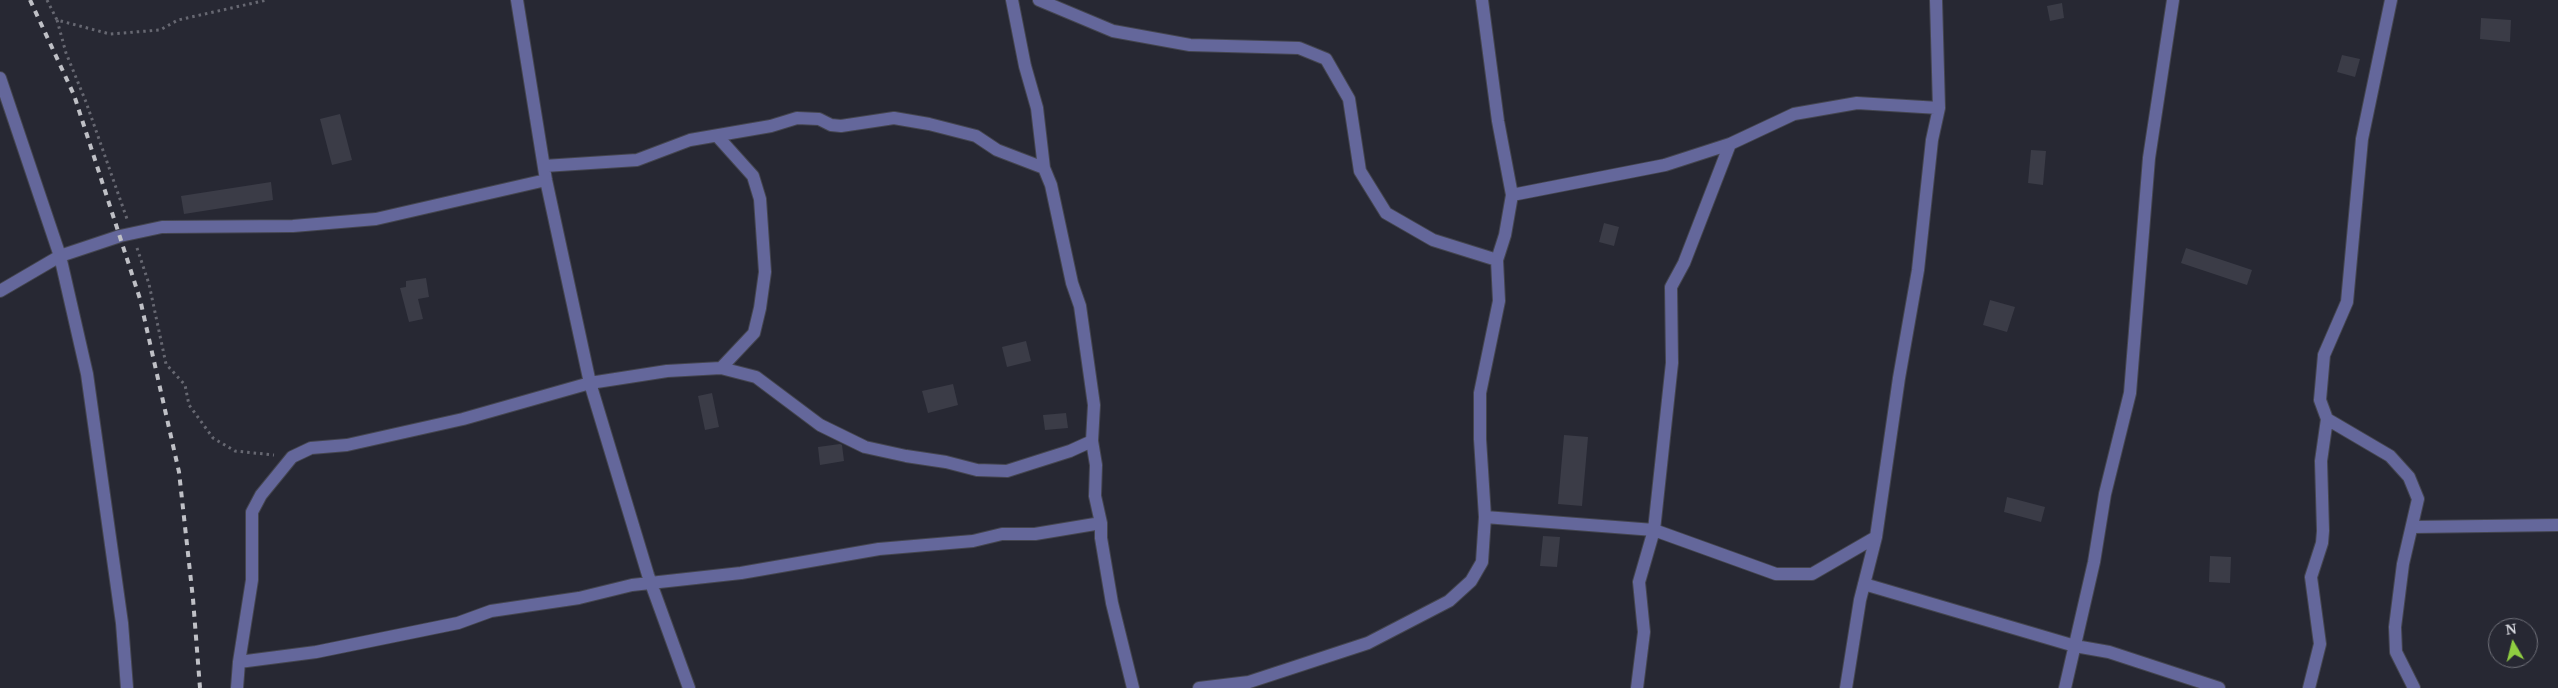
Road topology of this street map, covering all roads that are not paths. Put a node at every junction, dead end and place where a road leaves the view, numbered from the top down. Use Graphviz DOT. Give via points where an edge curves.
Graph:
graph roads {
  1 [pos="517,0"];
  2 [pos="1012,0"];
  3 [pos="1039,0"];
  4 [pos="1482,0"];
  5 [pos="1936,0"];
  6 [pos="2173,0"];
  7 [pos="2391,0"];
  8 [pos="0,78"];
  9 [pos="1939,108"];
  10 [pos="718,137"];
  11 [pos="1730,144"];
  12 [pos="544,166"];
  13 [pos="1044,168"];
  14 [pos="546,180"];
  15 [pos="1512,195"];
  16 [pos="60,256"];
  17 [pos="1497,260"];
  18 [pos="0,290"];
  19 [pos="721,368"];
  20 [pos="590,383"];
  21 [pos="2327,419"];
  22 [pos="1092,441"];
  23 [pos="1485,517"];
  24 [pos="1101,523"];
  25 [pos="2558,525"];
  26 [pos="2413,527"];
  27 [pos="1654,530"];
  28 [pos="1876,537"];
  29 [pos="651,583"];
  30 [pos="1864,584"];
  31 [pos="2075,646"];
  32 [pos="239,662"];
  33 [pos="127,688"];
  34 [pos="237,688"];
  35 [pos="689,688"];
  36 [pos="1133,688"];
  37 [pos="1199,688"];
  38 [pos="1638,688"];
  39 [pos="1846,688"];
  40 [pos="2065,688"];
  41 [pos="2219,688"];
  42 [pos="2309,688"];
  43 [pos="2414,688"];
  1 -- 12 [label="street"];
  2 -- 13 [label="street" via="1037,108"];
  3 -- 17 [label="street" via="1113,31 1190,45 1299,48 1326,59 1349,99 1360,171 1386,213 1433,240"];
  4 -- 15 [label="street" via="1498,121"];
  5 -- 9 [label="street"];
  6 -- 31 [label="street" via="2148,158 2130,394 2105,494"];
  7 -- 21 [label="street" via="2362,139 2347,302 2324,354 2320,400"];
  8 -- 16 [label="street"];
  9 -- 11 [label="street" via="1857,103 1794,114"];
  9 -- 28 [label="street" via="1932,140 1918,270"];
  10 -- 12 [label="street" via="690,140 637,160"];
  10 -- 13 [label="street" via="798,118 819,119 841,126 894,118 976,136 998,150"];
  10 -- 19 [label="street" via="753,176 760,199 765,272 754,333"];
  11 -- 15 [label="street" via="1665,165"];
  11 -- 27 [label="street" via="1684,263 1670,287 1672,363"];
  12 -- 14 [label="street"];
  13 -- 22 [label="street" via="1080,306 1094,405"];
  14 -- 16 [label="street" via="376,219 293,226 162,227"];
  14 -- 20 [label="street"];
  15 -- 17 [label="street"];
  16 -- 18 [label="street"];
  16 -- 33 [label="street" via="87,374 122,623"];
  17 -- 23 [label="street" via="1499,301 1480,393"];
  19 -- 20 [label="street" via="667,371"];
  19 -- 22 [label="street" via="756,377 820,426 865,447 976,470 1006,472"];
  20 -- 29 [label="street"];
  20 -- 32 [label="street" via="463,419 347,445 311,448 292,457 261,495 252,512 252,580"];
  21 -- 26 [label="street" via="2390,456 2410,477 2418,499"];
  21 -- 42 [label="street" via="2321,462 2322,537 2311,577 2320,644"];
  22 -- 24 [label="street" via="1096,465 1095,496"];
  23 -- 27 [label="street"];
  23 -- 37 [label="street" via="1482,562 1471,581 1449,601 1368,644 1249,682"];
  24 -- 29 [label="street" via="1035,534 1002,534 879,549"];
  24 -- 36 [label="street" via="1100,538 1112,603"];
  25 -- 26 [label="street"];
  26 -- 43 [label="street" via="2403,564 2395,627 2396,652"];
  27 -- 28 [label="street" via="1776,574 1812,574"];
  27 -- 38 [label="street" via="1639,582 1644,632"];
  28 -- 30 [label="street"];
  29 -- 32 [label="street" via="491,611 458,623 316,652"];
  29 -- 35 [label="street"];
  30 -- 31 [label="street"];
  30 -- 39 [label="street"];
  31 -- 40 [label="street"];
  31 -- 41 [label="street" via="2109,652"];
  32 -- 34 [label="street"];
}
